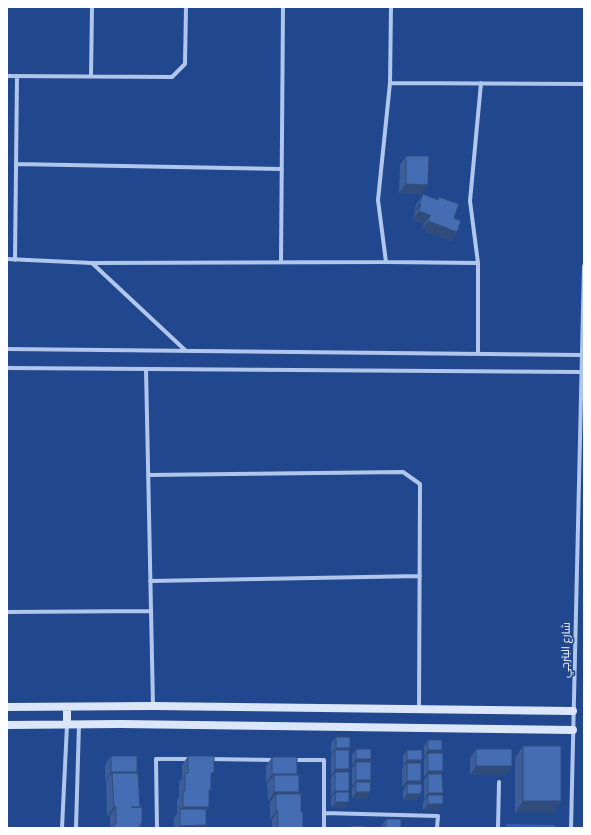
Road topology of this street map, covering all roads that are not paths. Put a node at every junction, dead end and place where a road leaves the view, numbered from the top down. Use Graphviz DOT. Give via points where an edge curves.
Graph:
graph roads {
  1 [pos="92,7"];
  2 [pos="186,7"];
  3 [pos="283,7"];
  4 [pos="391,7"];
  5 [pos="7,76"];
  6 [pos="16,76"];
  7 [pos="90,76"];
  8 [pos="390,83"];
  9 [pos="481,84"];
  10 [pos="584,84"];
  11 [pos="16,164"];
  12 [pos="282,169"];
  13 [pos="7,260"];
  14 [pos="15,260"];
  15 [pos="281,262"];
  16 [pos="386,262"];
  17 [pos="92,263"];
  18 [pos="478,263"];
  19 [pos="584,266"];
  20 [pos="7,349"];
  21 [pos="185,350"];
  22 [pos="478,354"];
  23 [pos="582,355"];
  24 [pos="7,368"];
  25 [pos="146,369"];
  26 [pos="581,372"];
  27 [pos="579,472"];
  28 [pos="148,475"];
  29 [pos="584,475"];
  30 [pos="420,576"];
  31 [pos="150,581"];
  32 [pos="151,611"];
  33 [pos="7,612"];
  34 [pos="153,706"];
  35 [pos="67,707"];
  36 [pos="7,708"];
  37 [pos="419,710"];
  38 [pos="573,711"];
  39 [pos="67,724"];
  40 [pos="79,724"];
  41 [pos="7,725"];
  42 [pos="573,730"];
  43 [pos="194,759"];
  44 [pos="202,759"];
  45 [pos="278,760"];
  46 [pos="286,760"];
  47 [pos="499,782"];
  48 [pos="324,813"];
  49 [pos="62,828"];
  50 [pos="76,828"];
  51 [pos="157,828"];
  52 [pos="324,828"];
  53 [pos="437,828"];
  54 [pos="498,828"];
  55 [pos="571,828"];
  1 -- 7 [label="street"];
  2 -- 7 [label="street" via="185,64 172,77"];
  3 -- 12 [label="street"];
  4 -- 8 [label="street"];
  5 -- 6 [label="street"];
  6 -- 7 [label="street"];
  6 -- 11 [label="street"];
  8 -- 9 [label="street"];
  8 -- 16 [label="street" via="378,200"];
  9 -- 10 [label="street"];
  9 -- 18 [label="street" via="470,201"];
  11 -- 12 [label="street"];
  11 -- 14 [label="street"];
  12 -- 15 [label="street"];
  13 -- 14 [label="street"];
  14 -- 17 [label="street"];
  15 -- 16 [label="street"];
  15 -- 17 [label="street"];
  16 -- 18 [label="street"];
  17 -- 21 [label="street"];
  18 -- 22 [label="street"];
  19 -- 23 [label="street, شارع البترجي"];
  20 -- 21 [label="street"];
  21 -- 22 [label="street"];
  22 -- 23 [label="street"];
  23 -- 26 [label="street, شارع البترجي"];
  24 -- 25 [label="street"];
  25 -- 26 [label="street"];
  25 -- 28 [label="street"];
  26 -- 27 [label="street, شارع البترجي"];
  27 -- 29 [label="street"];
  27 -- 38 [label="street, شارع البترجي"];
  28 -- 30 [label="street" via="403,472 420,484"];
  28 -- 31 [label="street"];
  30 -- 31 [label="street"];
  30 -- 37 [label="street"];
  31 -- 32 [label="street"];
  32 -- 33 [label="street"];
  32 -- 34 [label="street"];
  34 -- 35 [label="street"];
  34 -- 37 [label="street"];
  35 -- 36 [label="street"];
  35 -- 39 [label="street"];
  37 -- 38 [label="street"];
  38 -- 42 [label="street, شارع البترجي"];
  39 -- 40 [label="street"];
  39 -- 41 [label="street"];
  39 -- 49 [label="street"];
  40 -- 42 [label="street"];
  40 -- 50 [label="street"];
  42 -- 55 [label="street, شارع البترجي"];
  43 -- 51 [label="street" via="156,759"];
  44 -- 45 [label="street"];
  46 -- 48 [label="street" via="324,760"];
  47 -- 54 [label="street"];
  48 -- 52 [label="street"];
  48 -- 53 [label="street" via="438,816"];
}
